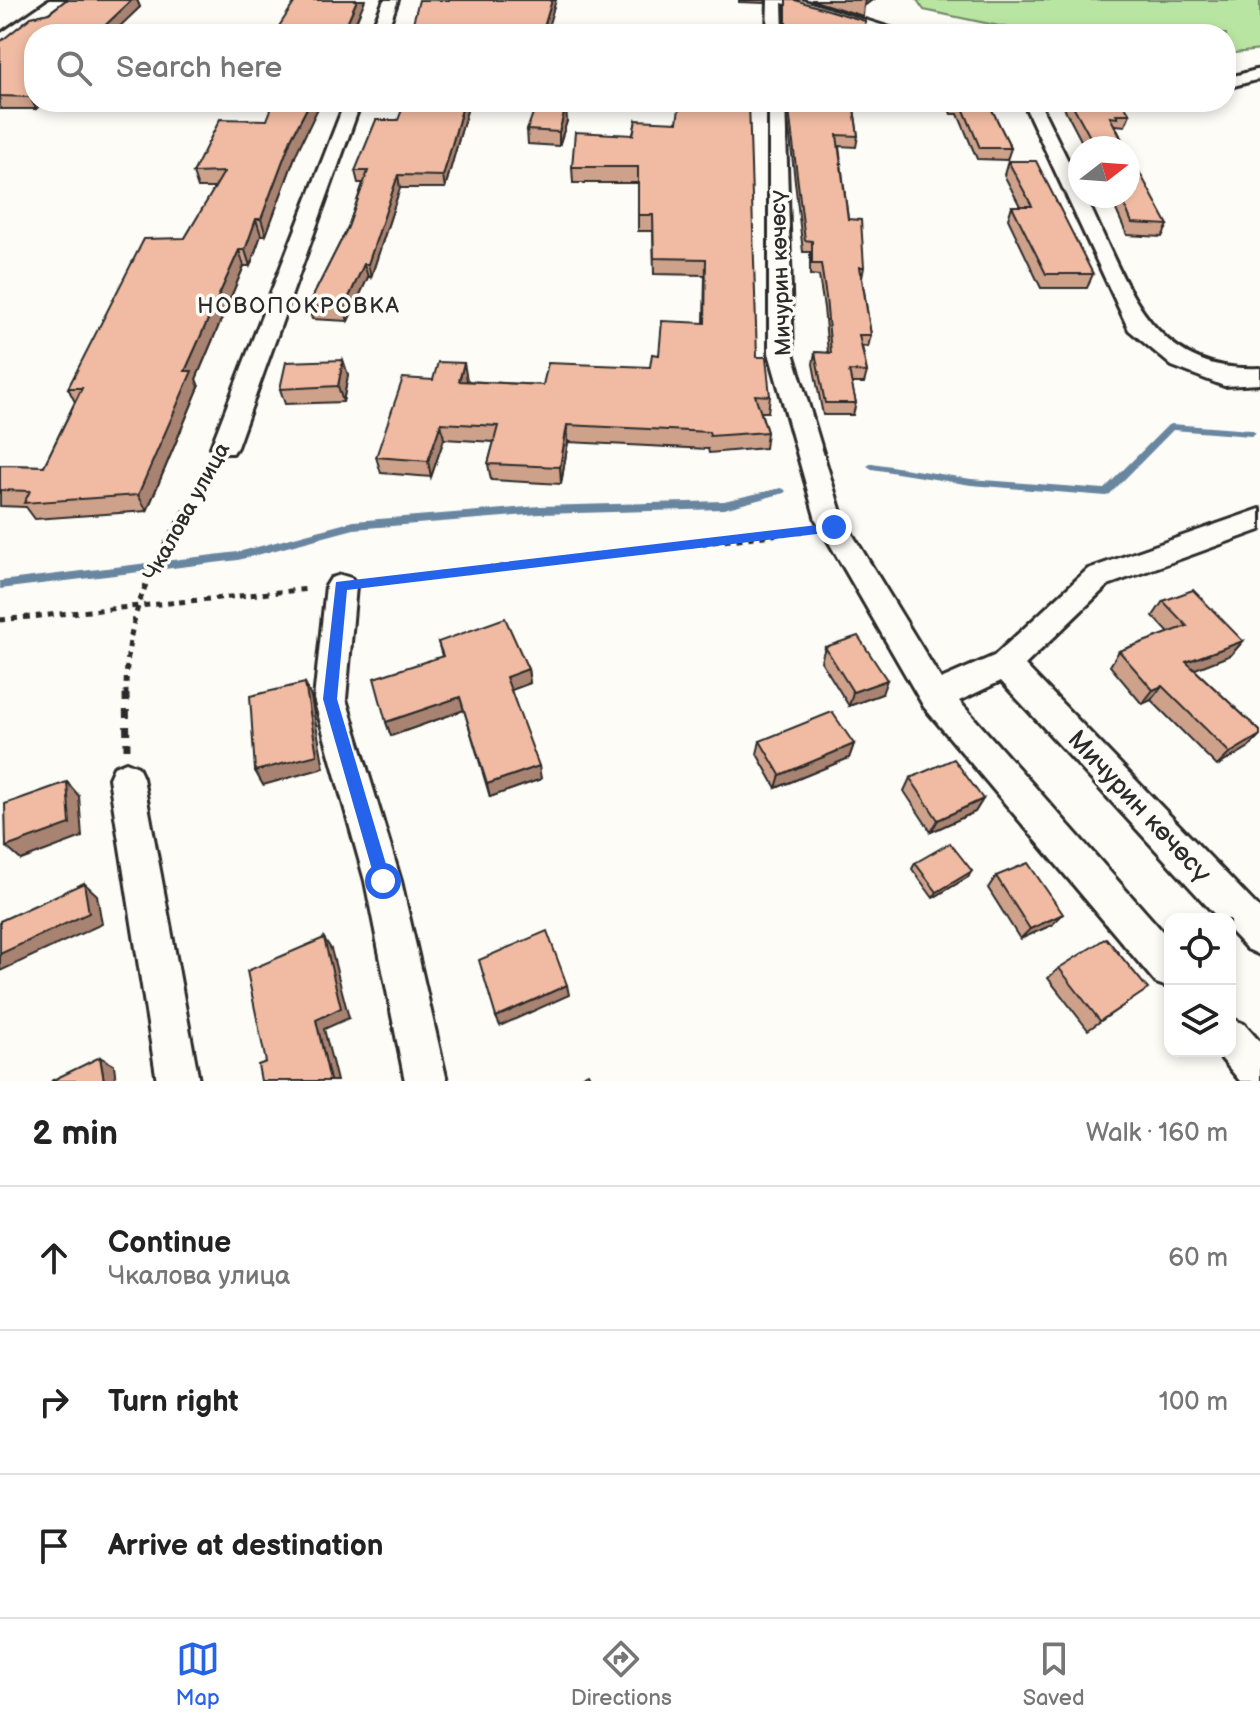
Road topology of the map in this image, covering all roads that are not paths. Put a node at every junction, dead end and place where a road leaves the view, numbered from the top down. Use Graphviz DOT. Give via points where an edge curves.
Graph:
graph roads {
  1 [pos="58,0"];
  2 [pos="391,0"];
  3 [pos="775,0"];
  4 [pos="786,0"];
  5 [pos="24,24"];
  6 [pos="24,24"];
  7 [pos="382,24"];
  8 [pos="775,24"];
  9 [pos="868,24"];
  10 [pos="0,41"];
  11 [pos="1260,74"];
  12 [pos="1236,80"];
  13 [pos="349,112"];
  14 [pos="777,112"];
  15 [pos="1036,112"];
  16 [pos="1260,376"];
  17 [pos="224,447"];
  18 [pos="1260,519"];
  19 [pos="341,586"];
  20 [pos="1005,665"];
  21 [pos="935,697"];
  22 [pos="126,778"];
  23 [pos="1260,936"];
  24 [pos="1164,962"];
  25 [pos="1236,1045"];
  26 [pos="1260,1073"];
  27 [pos="178,1081"];
  28 [pos="426,1081"];
  1 -- 5 [label="street"];
  2 -- 7 [label="street"];
  3 -- 8 [label="street"];
  4 -- 9 [label="street"];
  6 -- 10 [label="street"];
  11 -- 12 [label="street"];
  13 -- 17 [label="street, Чкалова улица"];
  14 -- 21 [label="street, Мичурин көчөсү" via="781,353 834,527"];
  15 -- 16 [label="street" via="1137,325 1180,361 1224,378"];
  18 -- 20 [label="street" via="1098,577"];
  19 -- 28 [label="street" via="330,699 383,881"];
  20 -- 21 [label="street"];
  20 -- 23 [label="street, Мичурин көчөсү"];
  21 -- 24 [label="street, Мичурин көчөсү"];
  22 -- 27 [label="street"];
  25 -- 26 [label="street"];
}
